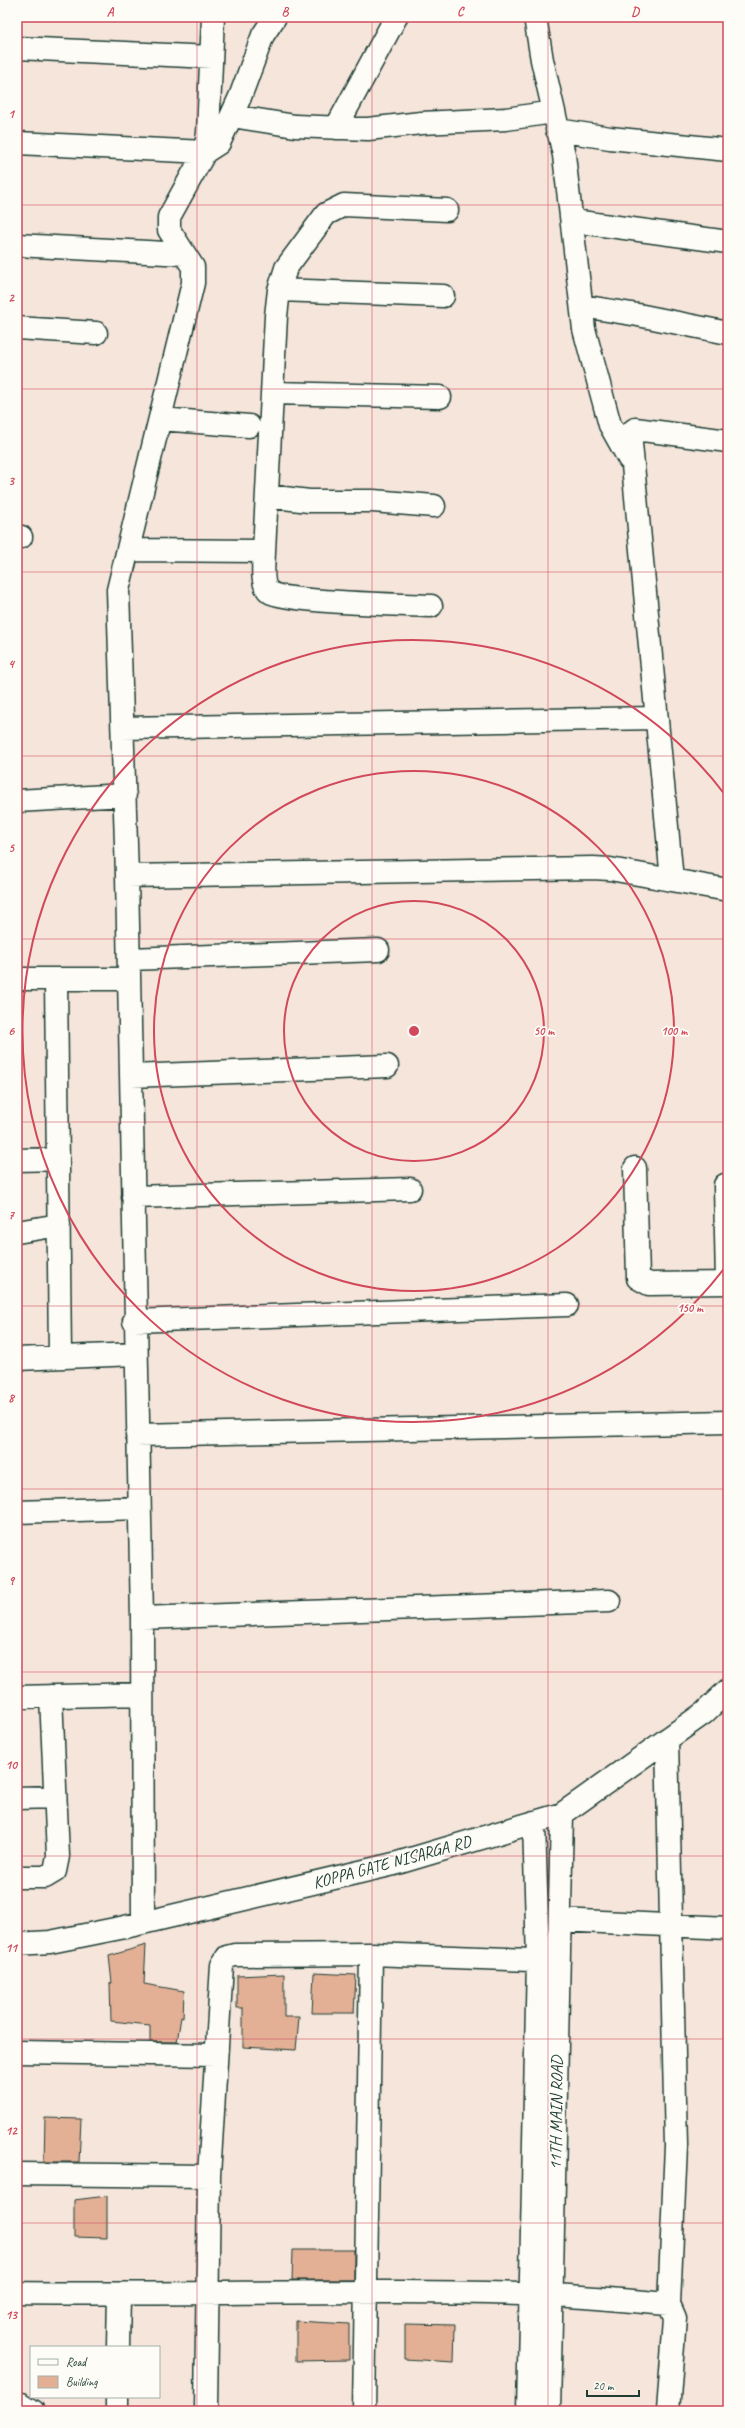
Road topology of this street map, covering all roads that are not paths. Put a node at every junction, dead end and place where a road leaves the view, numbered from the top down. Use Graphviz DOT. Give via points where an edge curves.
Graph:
graph roads {
  1 [pos="213,17"];
  2 [pos="275,17"];
  3 [pos="396,17"];
  4 [pos="535,17"];
  5 [pos="17,48"];
  6 [pos="211,57"];
  7 [pos="232,116"];
  8 [pos="555,121"];
  9 [pos="336,128"];
  10 [pos="17,143"];
  11 [pos="728,150"];
  12 [pos="205,152"];
  13 [pos="447,210"];
  14 [pos="573,221"];
  15 [pos="728,242"];
  16 [pos="17,245"];
  17 [pos="184,254"];
  18 [pos="279,290"];
  19 [pos="443,296"];
  20 [pos="582,306"];
  21 [pos="17,328"];
  22 [pos="96,333"];
  23 [pos="728,333"];
  24 [pos="273,393"];
  25 [pos="440,397"];
  26 [pos="160,419"];
  27 [pos="249,426"];
  28 [pos="728,441"];
  29 [pos="632,464"];
  30 [pos="267,496"];
  31 [pos="434,506"];
  32 [pos="128,550"];
  33 [pos="264,551"];
  34 [pos="431,606"];
  35 [pos="656,718"];
  36 [pos="123,728"];
  37 [pos="125,795"];
  38 [pos="17,801"];
  39 [pos="127,876"];
  40 [pos="672,880"];
  41 [pos="728,890"];
  42 [pos="378,950"];
  43 [pos="129,969"];
  44 [pos="56,979"];
  45 [pos="17,980"];
  46 [pos="388,1066"];
  47 [pos="131,1076"];
  48 [pos="58,1159"];
  49 [pos="17,1160"];
  50 [pos="635,1168"];
  51 [pos="725,1185"];
  52 [pos="410,1189"];
  53 [pos="133,1196"];
  54 [pos="59,1225"];
  55 [pos="17,1232"];
  56 [pos="727,1283"];
  57 [pos="567,1305"];
  58 [pos="134,1321"];
  59 [pos="135,1354"];
  60 [pos="60,1357"];
  61 [pos="17,1359"];
  62 [pos="728,1422"];
  63 [pos="137,1435"];
  64 [pos="139,1508"];
  65 [pos="17,1512"];
  66 [pos="609,1601"];
  67 [pos="142,1618"];
  68 [pos="728,1690"];
  69 [pos="142,1694"];
  70 [pos="51,1696"];
  71 [pos="17,1697"];
  72 [pos="667,1739"];
  73 [pos="55,1797"];
  74 [pos="17,1798"];
  75 [pos="562,1814"];
  76 [pos="534,1822"];
  77 [pos="17,1877"];
  78 [pos="560,1920"];
  79 [pos="142,1923"];
  80 [pos="672,1925"];
  81 [pos="728,1928"];
  82 [pos="17,1944"];
  83 [pos="371,1954"];
  84 [pos="549,1961"];
  85 [pos="17,2052"];
  86 [pos="216,2055"];
  87 [pos="17,2174"];
  88 [pos="210,2176"];
  89 [pos="367,2292"];
  90 [pos="17,2293"];
  91 [pos="119,2295"];
  92 [pos="207,2295"];
  93 [pos="529,2295"];
  94 [pos="552,2295"];
  95 [pos="669,2304"];
  96 [pos="118,2346"];
  97 [pos="117,2398"];
  98 [pos="17,2404"];
  99 [pos="33,2411"];
  100 [pos="117,2411"];
  101 [pos="206,2411"];
  102 [pos="364,2411"];
  103 [pos="528,2411"];
  104 [pos="549,2411"];
  105 [pos="668,2411"];
  1 -- 6 [label="street"];
  2 -- 7 [label="street" via="263,35"];
  3 -- 9 [label="street"];
  4 -- 8 [label="street"];
  5 -- 6 [label="street"];
  6 -- 12 [label="street"];
  7 -- 9 [label="street" via="296,126"];
  7 -- 12 [label="street" via="219,143"];
  8 -- 9 [label="street" via="506,119 421,123 368,129"];
  8 -- 11 [label="street" via="610,138"];
  8 -- 14 [label="street" via="564,155"];
  10 -- 12 [label="street"];
  12 -- 17 [label="street" via="169,216 169,230"];
  13 -- 18 [label="street" via="344,205 326,214 286,268"];
  14 -- 15 [label="street"];
  14 -- 20 [label="street"];
  16 -- 17 [label="street"];
  17 -- 26 [label="street" via="193,267 193,283"];
  18 -- 19 [label="street"];
  18 -- 24 [label="street"];
  20 -- 23 [label="street"];
  20 -- 29 [label="street" via="584,329 610,424"];
  21 -- 22 [label="street"];
  24 -- 25 [label="street"];
  24 -- 30 [label="street"];
  26 -- 27 [label="street"];
  26 -- 32 [label="street"];
  28 -- 29 [label="street" via="635,429 630,433"];
  29 -- 35 [label="street"];
  30 -- 31 [label="street" via="309,501 373,501"];
  30 -- 33 [label="street"];
  32 -- 33 [label="street"];
  32 -- 36 [label="street" via="118,590"];
  33 -- 34 [label="street" via="265,585 270,592 282,596"];
  35 -- 36 [label="street"];
  35 -- 40 [label="street"];
  36 -- 37 [label="street"];
  37 -- 38 [label="street"];
  37 -- 39 [label="street"];
  39 -- 40 [label="street" via="593,868"];
  39 -- 43 [label="street"];
  40 -- 41 [label="street"];
  42 -- 43 [label="street"];
  43 -- 44 [label="street"];
  43 -- 47 [label="street"];
  44 -- 45 [label="street"];
  44 -- 48 [label="street"];
  46 -- 47 [label="street"];
  47 -- 53 [label="street"];
  48 -- 49 [label="street"];
  48 -- 54 [label="street"];
  50 -- 56 [label="street" via="638,1278 649,1284"];
  51 -- 56 [label="street"];
  52 -- 53 [label="street"];
  53 -- 58 [label="street"];
  54 -- 55 [label="street"];
  54 -- 60 [label="street"];
  57 -- 58 [label="street"];
  58 -- 59 [label="street"];
  59 -- 60 [label="street"];
  59 -- 63 [label="street"];
  60 -- 61 [label="street"];
  62 -- 63 [label="street"];
  63 -- 64 [label="street"];
  64 -- 65 [label="street"];
  64 -- 67 [label="street"];
  66 -- 67 [label="street"];
  67 -- 69 [label="street"];
  68 -- 72 [label="street, KOPPA GATE NISARGA RD" via="704,1713"];
  69 -- 70 [label="street"];
  69 -- 79 [label="street"];
  70 -- 71 [label="street"];
  70 -- 73 [label="street"];
  72 -- 75 [label="street, KOPPA GATE NISARGA RD"];
  72 -- 80 [label="street"];
  73 -- 74 [label="street"];
  73 -- 77 [label="street" via="58,1856 55,1871 45,1877"];
  75 -- 76 [label="street, KOPPA GATE NISARGA RD"];
  75 -- 78 [label="street, 11TH MAIN ROAD"];
  76 -- 79 [label="street, KOPPA GATE NISARGA RD" via="394,1864"];
  76 -- 84 [label="street, 11TH MAIN ROAD"];
  78 -- 80 [label="street"];
  78 -- 84 [label="street, 11TH MAIN ROAD"];
  79 -- 82 [label="street, KOPPA GATE NISARGA RD" via="50,1942"];
  80 -- 81 [label="street"];
  80 -- 95 [label="street" via="676,2146"];
  83 -- 84 [label="street"];
  83 -- 86 [label="street" via="235,1954 227,1957 222,1964"];
  83 -- 89 [label="street"];
  84 -- 93 [label="street, 11TH MAIN ROAD"];
  84 -- 94 [label="street, 11TH MAIN ROAD"];
  85 -- 86 [label="street"];
  86 -- 88 [label="street"];
  87 -- 88 [label="street"];
  88 -- 92 [label="street"];
  89 -- 92 [label="street"];
  89 -- 93 [label="street"];
  89 -- 102 [label="street"];
  90 -- 91 [label="street"];
  91 -- 92 [label="street"];
  91 -- 96 [label="street"];
  92 -- 101 [label="street"];
  93 -- 94 [label="street"];
  93 -- 103 [label="street, 11TH MAIN ROAD"];
  94 -- 95 [label="street"];
  94 -- 104 [label="street, 11TH MAIN ROAD"];
  95 -- 105 [label="street" via="675,2318"];
  97 -- 100 [label="street"];
  98 -- 99 [label="street" via="22,2404"];
}
